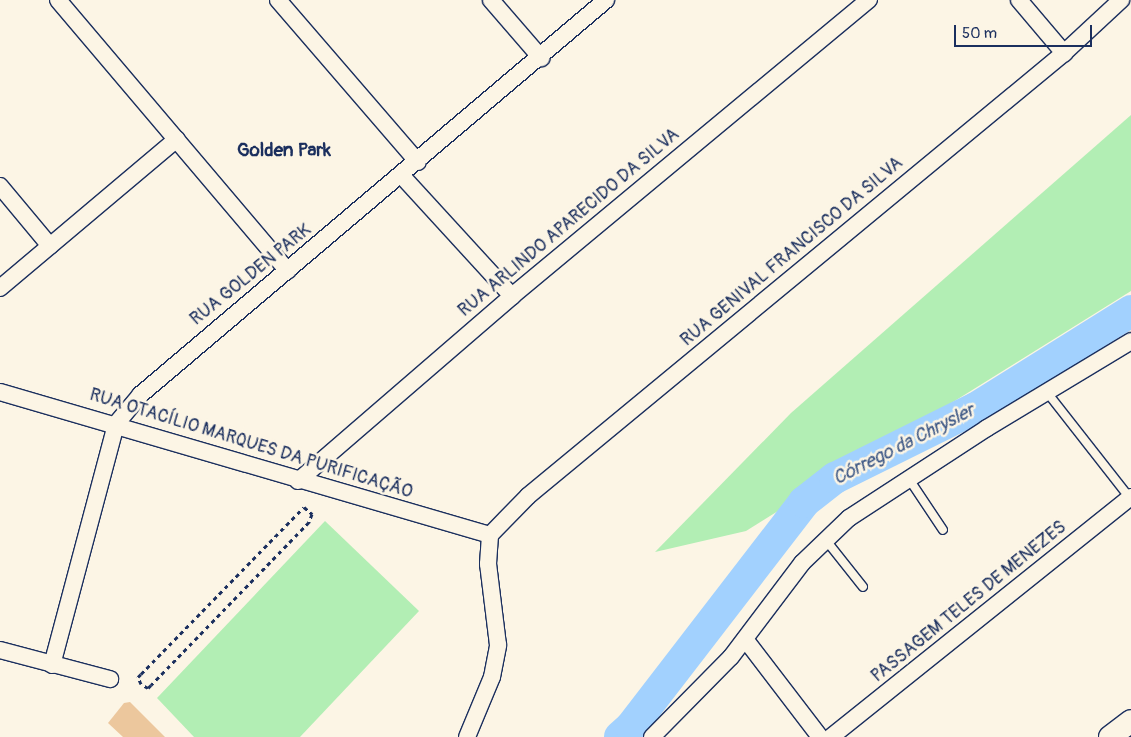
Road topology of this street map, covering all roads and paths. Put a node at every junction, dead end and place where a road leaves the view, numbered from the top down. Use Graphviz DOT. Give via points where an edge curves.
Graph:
graph roads {
  1 [pos="58,0"];
  2 [pos="278,0"];
  3 [pos="491,0"];
  4 [pos="606,0"];
  5 [pos="869,0"];
  6 [pos="1019,0"];
  7 [pos="1121,0"];
  8 [pos="1064,53"];
  9 [pos="541,58"];
  10 [pos="177,139"];
  11 [pos="418,162"];
  12 [pos="402,176"];
  13 [pos="0,186"];
  14 [pos="50,246"];
  15 [pos="288,271"];
  16 [pos="0,288"];
  17 [pos="512,296"];
  18 [pos="1131,341"];
  19 [pos="1046,391"];
  20 [pos="0,392"];
  21 [pos="116,424"];
  22 [pos="909,479"];
  23 [pos="298,481"];
  24 [pos="1131,498"];
  25 [pos="943,530"];
  26 [pos="490,535"];
  27 [pos="824,539"];
  28 [pos="863,587"];
  29 [pos="745,639"];
  30 [pos="0,650"];
  31 [pos="52,665"];
  32 [pos="110,679"];
  33 [pos="151,685"];
  34 [pos="1131,721"];
  35 [pos="466,737"];
  36 [pos="652,737"];
  37 [pos="820,737"];
  38 [pos="831,737"];
  39 [pos="1110,737"];
  1 -- 10 [label="street"];
  2 -- 11 [label="street"];
  3 -- 9 [label="street"];
  4 -- 9 [label="street, RUA GOLDEN PARK"];
  5 -- 17 [label="street, RUA ARLINDO APARECIDO DA SILVA"];
  6 -- 8 [label="street"];
  7 -- 8 [label="street, RUA GENIVAL FRANCISCO DA SILVA"];
  8 -- 26 [label="street, RUA GENIVAL FRANCISCO DA SILVA" via="528,496"];
  9 -- 11 [label="street, RUA GOLDEN PARK"];
  10 -- 14 [label="street"];
  10 -- 15 [label="street"];
  11 -- 12 [label="street, RUA GOLDEN PARK"];
  12 -- 15 [label="street, RUA GOLDEN PARK"];
  12 -- 17 [label="street"];
  13 -- 14 [label="street"];
  14 -- 16 [label="street"];
  15 -- 21 [label="street, RUA GOLDEN PARK" via="178,361 140,395"];
  17 -- 23 [label="street, RUA ARLINDO APARECIDO DA SILVA"];
  18 -- 19 [label="street"];
  19 -- 22 [label="street"];
  19 -- 24 [label="lane"];
  20 -- 21 [label="street, RUA OTACÍLIO MARQUES DA PURIFICAÇÃO"];
  21 -- 23 [label="street, RUA OTACÍLIO MARQUES DA PURIFICAÇÃO"];
  21 -- 31 [label="street, RUA GOLDEN PARK"];
  22 -- 25 [label="lane"];
  22 -- 27 [label="street" via="849,518"];
  23 -- 26 [label="street, RUA OTACÍLIO MARQUES DA PURIFICAÇÃO"];
  24 -- 38 [label="street, PASSAGEM TELES DE MENEZES"];
  26 -- 35 [label="street" via="488,564 498,645 492,677"];
  27 -- 28 [label="lane"];
  27 -- 29 [label="street"];
  29 -- 36 [label="street"];
  29 -- 37 [label="street"];
  30 -- 31 [label="street"];
  31 -- 32 [label="street"];
  33 -- 33 [label="path" via="308,522 312,517 309,511 300,508 138,678 148,688"];
  34 -- 39 [label="main road"];
}
